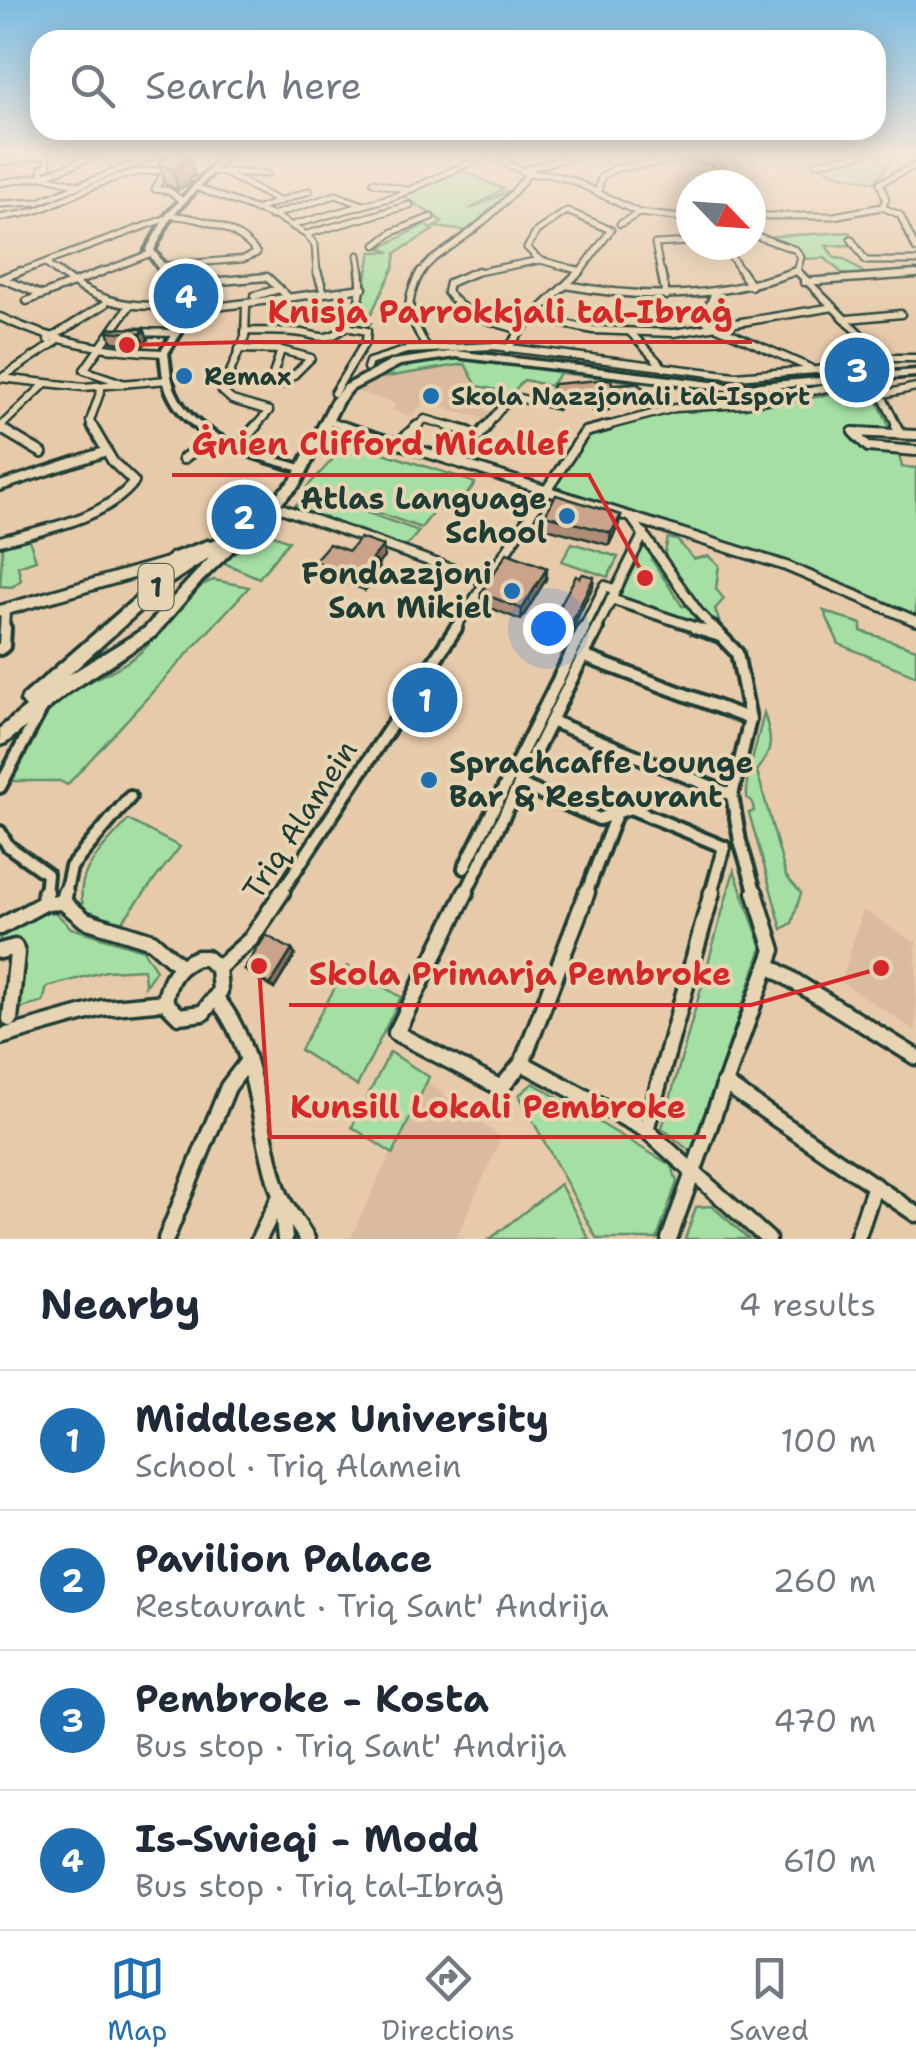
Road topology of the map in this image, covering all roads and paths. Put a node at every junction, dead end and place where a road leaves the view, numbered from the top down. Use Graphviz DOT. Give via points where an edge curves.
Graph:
graph roads {
  1 [pos="30,213"];
  2 [pos="171,213"];
  3 [pos="262,213"];
  4 [pos="280,213"];
  5 [pos="336,213"];
  6 [pos="382,213"];
  7 [pos="423,213"];
  8 [pos="491,213"];
  9 [pos="565,213"];
  10 [pos="568,213"];
  11 [pos="639,213"];
  12 [pos="851,213"];
  13 [pos="897,213"];
  14 [pos="270,216"];
  15 [pos="766,216"];
  16 [pos="168,217"];
  17 [pos="0,218"];
  18 [pos="676,218"];
  19 [pos="620,224"];
  20 [pos="293,225"];
  21 [pos="307,234"];
  22 [pos="460,234"];
  23 [pos="916,235"];
  24 [pos="907,237"];
  25 [pos="850,238"];
  26 [pos="766,242"];
  27 [pos="676,243"];
  28 [pos="376,245"];
  29 [pos="916,250"];
  30 [pos="149,254"];
  31 [pos="358,255"];
  32 [pos="243,259"];
  33 [pos="540,260"];
  34 [pos="733,260"];
  35 [pos="916,260"];
  36 [pos="46,264"];
  37 [pos="159,266"];
  38 [pos="796,270"];
  39 [pos="421,272"];
  40 [pos="580,272"];
  41 [pos="916,274"];
  42 [pos="246,278"];
  43 [pos="0,279"];
  44 [pos="72,282"];
  45 [pos="804,282"];
  46 [pos="174,285"];
  47 [pos="566,285"];
  48 [pos="751,286"];
  49 [pos="363,288"];
  50 [pos="279,289"];
  51 [pos="323,290"];
  52 [pos="714,293"];
  53 [pos="42,295"];
  54 [pos="254,296"];
  55 [pos="666,296"];
  56 [pos="288,297"];
  57 [pos="28,301"];
  58 [pos="105,304"];
  59 [pos="171,304"];
  60 [pos="246,306"];
  61 [pos="834,307"];
  62 [pos="128,308"];
  63 [pos="192,310"];
  64 [pos="901,314"];
  65 [pos="0,317"];
  66 [pos="532,317"];
  67 [pos="848,319"];
  68 [pos="705,321"];
  69 [pos="721,327"];
  70 [pos="351,328"];
  71 [pos="521,330"];
  72 [pos="245,331"];
  73 [pos="692,331"];
  74 [pos="112,332"];
  75 [pos="630,332"];
  76 [pos="176,333"];
  77 [pos="52,341"];
  78 [pos="426,347"];
  79 [pos="238,348"];
  80 [pos="507,349"];
  81 [pos="99,350"];
  82 [pos="282,350"];
  83 [pos="164,353"];
  84 [pos="916,358"];
  85 [pos="364,364"];
  86 [pos="664,368"];
  87 [pos="810,368"];
  88 [pos="916,369"];
  89 [pos="880,370"];
  90 [pos="1,378"];
  91 [pos="168,380"];
  92 [pos="44,386"];
  93 [pos="133,386"];
  94 [pos="916,387"];
  95 [pos="903,389"];
  96 [pos="101,390"];
  97 [pos="892,392"];
  98 [pos="882,396"];
  99 [pos="527,400"];
  100 [pos="12,416"];
  101 [pos="0,417"];
  102 [pos="328,421"];
  103 [pos="0,427"];
  104 [pos="469,432"];
  105 [pos="900,433"];
  106 [pos="916,435"];
  107 [pos="210,438"];
  108 [pos="398,443"];
  109 [pos="868,447"];
  110 [pos="237,448"];
  111 [pos="916,450"];
  112 [pos="104,452"];
  113 [pos="42,453"];
  114 [pos="183,458"];
  115 [pos="458,462"];
  116 [pos="297,467"];
  117 [pos="0,486"];
  118 [pos="545,490"];
  119 [pos="275,506"];
  120 [pos="631,517"];
  121 [pos="644,533"];
  122 [pos="0,542"];
  123 [pos="225,545"];
  124 [pos="172,562"];
  125 [pos="485,581"];
  126 [pos="613,595"];
  127 [pos="141,596"];
  128 [pos="3,610"];
  129 [pos="916,621"];
  130 [pos="722,637"];
  131 [pos="94,645"];
  132 [pos="0,650"];
  133 [pos="128,650"];
  134 [pos="583,656"];
  135 [pos="46,700"];
  136 [pos="750,718"];
  137 [pos="551,721"];
  138 [pos="0,726"];
  139 [pos="0,738"];
  140 [pos="519,784"];
  141 [pos="0,786"];
  142 [pos="732,795"];
  143 [pos="130,797"];
  144 [pos="616,814"];
  145 [pos="0,832"];
  146 [pos="740,841"];
  147 [pos="724,847"];
  148 [pos="464,868"];
  149 [pos="69,871"];
  150 [pos="63,902"];
  151 [pos="44,903"];
  152 [pos="0,927"];
  153 [pos="0,951"];
  154 [pos="768,965"];
  155 [pos="180,966"];
  156 [pos="218,968"];
  157 [pos="216,999"];
  158 [pos="166,1002"];
  159 [pos="10,1019"];
  160 [pos="396,1032"];
  161 [pos="0,1038"];
  162 [pos="916,1057"];
  163 [pos="248,1062"];
  164 [pos="522,1063"];
  165 [pos="724,1084"];
  166 [pos="646,1130"];
  167 [pos="690,1170"];
  168 [pos="874,1188"];
  169 [pos="280,1196"];
  170 [pos="916,1214"];
  171 [pos="166,1239"];
  172 [pos="258,1239"];
  173 [pos="284,1239"];
  174 [pos="307,1239"];
  175 [pos="669,1239"];
  176 [pos="768,1239"];
  177 [pos="857,1239"];
  1 -- 17 [label="street"];
  2 -- 16 [label="main road"];
  3 -- 14 [label="street"];
  4 -- 14 [label="street"];
  5 -- 20 [label="street"];
  6 -- 21 [label="street"];
  7 -- 28 [label="street" via="431,218"];
  8 -- 39 [label="street"];
  9 -- 33 [label="street" via="528,241"];
  10 -- 40 [label="street" via="611,230"];
  11 -- 18 [label="street"];
  11 -- 19 [label="street"];
  12 -- 15 [label="street"];
  13 -- 24 [label="street"];
  14 -- 20 [label="street"];
  16 -- 30 [label="main road"];
  16 -- 32 [label="street" via="247,241 257,253"];
  16 -- 36 [label="street"];
  20 -- 21 [label="street"];
  21 -- 51 [label="street"];
  22 -- 39 [label="street" via="422,261"];
  23 -- 24 [label="street"];
  24 -- 29 [label="street"];
  25 -- 35 [label="street" via="866,261"];
  26 -- 38 [label="street" via="796,250"];
  27 -- 55 [label="street" via="654,244"];
  30 -- 37 [label="main road"];
  30 -- 44 [label="street"];
  31 -- 49 [label="street"];
  32 -- 37 [label="street"];
  32 -- 42 [label="street"];
  33 -- 40 [label="street"];
  33 -- 71 [label="street" via="470,273 450,283 447,292 476,316"];
  34 -- 48 [label="street"];
  36 -- 43 [label="street"];
  36 -- 44 [label="street"];
  37 -- 46 [label="main road"];
  38 -- 45 [label="street"];
  38 -- 48 [label="street"];
  39 -- 78 [label="street" via="408,294 410,316"];
  40 -- 47 [label="street"];
  41 -- 45 [label="street"];
  42 -- 46 [label="street"];
  42 -- 50 [label="street" via="267,277"];
  43 -- 53 [label="street"];
  44 -- 53 [label="street"];
  44 -- 58 [label="street"];
  45 -- 61 [label="street"];
  46 -- 63 [label="main road"];
  47 -- 55 [label="street" via="613,296"];
  47 -- 66 [label="street"];
  48 -- 52 [label="street"];
  49 -- 51 [label="street"];
  49 -- 72 [label="street" via="356,313 335,334"];
  50 -- 54 [label="street"];
  50 -- 56 [label="street"];
  51 -- 56 [label="street"];
  52 -- 55 [label="street"];
  52 -- 68 [label="street"];
  53 -- 57 [label="street"];
  56 -- 60 [label="street"];
  58 -- 62 [label="street"];
  58 -- 77 [label="street"];
  59 -- 62 [label="street"];
  60 -- 63 [label="street"];
  60 -- 72 [label="street"];
  61 -- 67 [label="street"];
  61 -- 69 [label="street"];
  62 -- 74 [label="street"];
  63 -- 76 [label="main road"];
  64 -- 67 [label="street"];
  65 -- 77 [label="street"];
  66 -- 71 [label="street"];
  66 -- 75 [label="street"];
  67 -- 89 [label="street"];
  68 -- 69 [label="street"];
  68 -- 73 [label="street"];
  69 -- 73 [label="street"];
  69 -- 87 [label="street"];
  70 -- 85 [label="street" via="367,331"];
  71 -- 80 [label="street"];
  72 -- 79 [label="street"];
  73 -- 75 [label="street"];
  74 -- 76 [label="street"];
  74 -- 81 [label="street"];
  75 -- 86 [label="street"];
  76 -- 83 [label="main road"];
  77 -- 81 [label="street"];
  77 -- 90 [label="street"];
  78 -- 80 [label="street"];
  78 -- 85 [label="street"];
  79 -- 82 [label="street"];
  79 -- 110 [label="street" via="222,391 269,411"];
  80 -- 86 [label="street"];
  81 -- 83 [label="street"];
  81 -- 93 [label="street" via="84,370"];
  82 -- 82 [label="street" via="311,358 285,384 271,381"];
  83 -- 91 [label="main road"];
  84 -- 89 [label="street" via="880,361"];
  85 -- 89 [label="highway, 1" via="458,350 736,383"];
  85 -- 116 [label="highway, 1" via="334,393"];
  86 -- 87 [label="street" via="720,376"];
  87 -- 89 [label="street" via="853,364"];
  88 -- 89 [label="highway, 1"];
  89 -- 95 [label="street"];
  89 -- 97 [label="street"];
  89 -- 102 [label="highway, 1" via="736,388 494,357 428,356 360,380 336,401"];
  90 -- 92 [label="street"];
  91 -- 93 [label="street"];
  91 -- 107 [label="main road" via="173,398"];
  92 -- 96 [label="street"];
  92 -- 100 [label="street"];
  93 -- 96 [label="street"];
  94 -- 95 [label="street"];
  95 -- 97 [label="street, Triq Alamein"];
  95 -- 98 [label="street" via="897,397"];
  96 -- 112 [label="street" via="90,421"];
  97 -- 98 [label="street, Triq Alamein"];
  98 -- 105 [label="street"];
  98 -- 118 [label="street, Triq Alamein" via="813,390 661,410 601,426 574,442"];
  99 -- 115 [label="street" via="511,396"];
  100 -- 101 [label="street"];
  100 -- 103 [label="street"];
  102 -- 108 [label="street"];
  102 -- 119 [label="highway, 1" via="305,469"];
  103 -- 113 [label="street"];
  104 -- 108 [label="street" via="425,419"];
  105 -- 106 [label="street"];
  105 -- 109 [label="street" via="853,432"];
  107 -- 110 [label="main road"];
  107 -- 114 [label="street"];
  108 -- 115 [label="street"];
  109 -- 111 [label="street"];
  110 -- 116 [label="main road"];
  112 -- 117 [label="street"];
  112 -- 122 [label="street" via="133,488 108,505"];
  115 -- 118 [label="street"];
  116 -- 123 [label="highway, 1"];
  118 -- 120 [label="street"];
  118 -- 125 [label="street, Triq Alamein"];
  119 -- 123 [label="highway, 1"];
  119 -- 125 [label="street"];
  120 -- 121 [label="street"];
  120 -- 129 [label="street" via="786,566"];
  121 -- 126 [label="street"];
  121 -- 130 [label="street"];
  123 -- 124 [label="highway" via="192,549"];
  123 -- 127 [label="highway, 1"];
  123 -- 133 [label="highway, 1"];
  124 -- 127 [label="highway"];
  124 -- 128 [label="street"];
  125 -- 156 [label="street, Triq Alamein" via="252,940"];
  126 -- 130 [label="street"];
  126 -- 134 [label="street"];
  126 -- 148 [label="street" via="605,586"];
  127 -- 131 [label="highway" via="103,628"];
  128 -- 132 [label="street"];
  130 -- 136 [label="street" via="737,653"];
  131 -- 133 [label="highway, 1" via="117,629 134,628"];
  131 -- 138 [label="highway"];
  133 -- 135 [label="highway, 1"];
  134 -- 136 [label="street"];
  134 -- 137 [label="street"];
  135 -- 139 [label="highway, 1"];
  135 -- 141 [label="street"];
  136 -- 142 [label="street"];
  137 -- 140 [label="street"];
  137 -- 142 [label="street"];
  140 -- 144 [label="street" via="598,819"];
  140 -- 160 [label="street"];
  142 -- 146 [label="street"];
  143 -- 149 [label="street"];
  144 -- 147 [label="street" via="630,808"];
  144 -- 164 [label="street"];
  145 -- 151 [label="street" via="46,874"];
  146 -- 147 [label="street"];
  146 -- 154 [label="street" via="773,950"];
  147 -- 166 [label="street"];
  149 -- 150 [label="street"];
  150 -- 151 [label="street"];
  150 -- 155 [label="street" via="85,920 152,941"];
  151 -- 152 [label="street"];
  153 -- 159 [label="street" via="16,952"];
  154 -- 162 [label="street"];
  154 -- 165 [label="street"];
  155 -- 156 [label="street" via="197,958"];
  155 -- 158 [label="street" via="169,980"];
  156 -- 157 [label="street"];
  157 -- 158 [label="street" via="204,1013 186,1018"];
  157 -- 163 [label="street" via="231,1011"];
  158 -- 161 [label="street" via="92,1010"];
  160 -- 164 [label="street" via="501,1088"];
  163 -- 169 [label="street"];
  163 -- 171 [label="street" via="228,1087"];
  164 -- 166 [label="street"];
  165 -- 167 [label="street"];
  165 -- 168 [label="street"];
  166 -- 167 [label="street"];
  167 -- 175 [label="street"];
  167 -- 176 [label="street"];
  168 -- 170 [label="street"];
  168 -- 177 [label="street"];
  169 -- 172 [label="street"];
  169 -- 173 [label="street"];
  169 -- 174 [label="street"];
}
